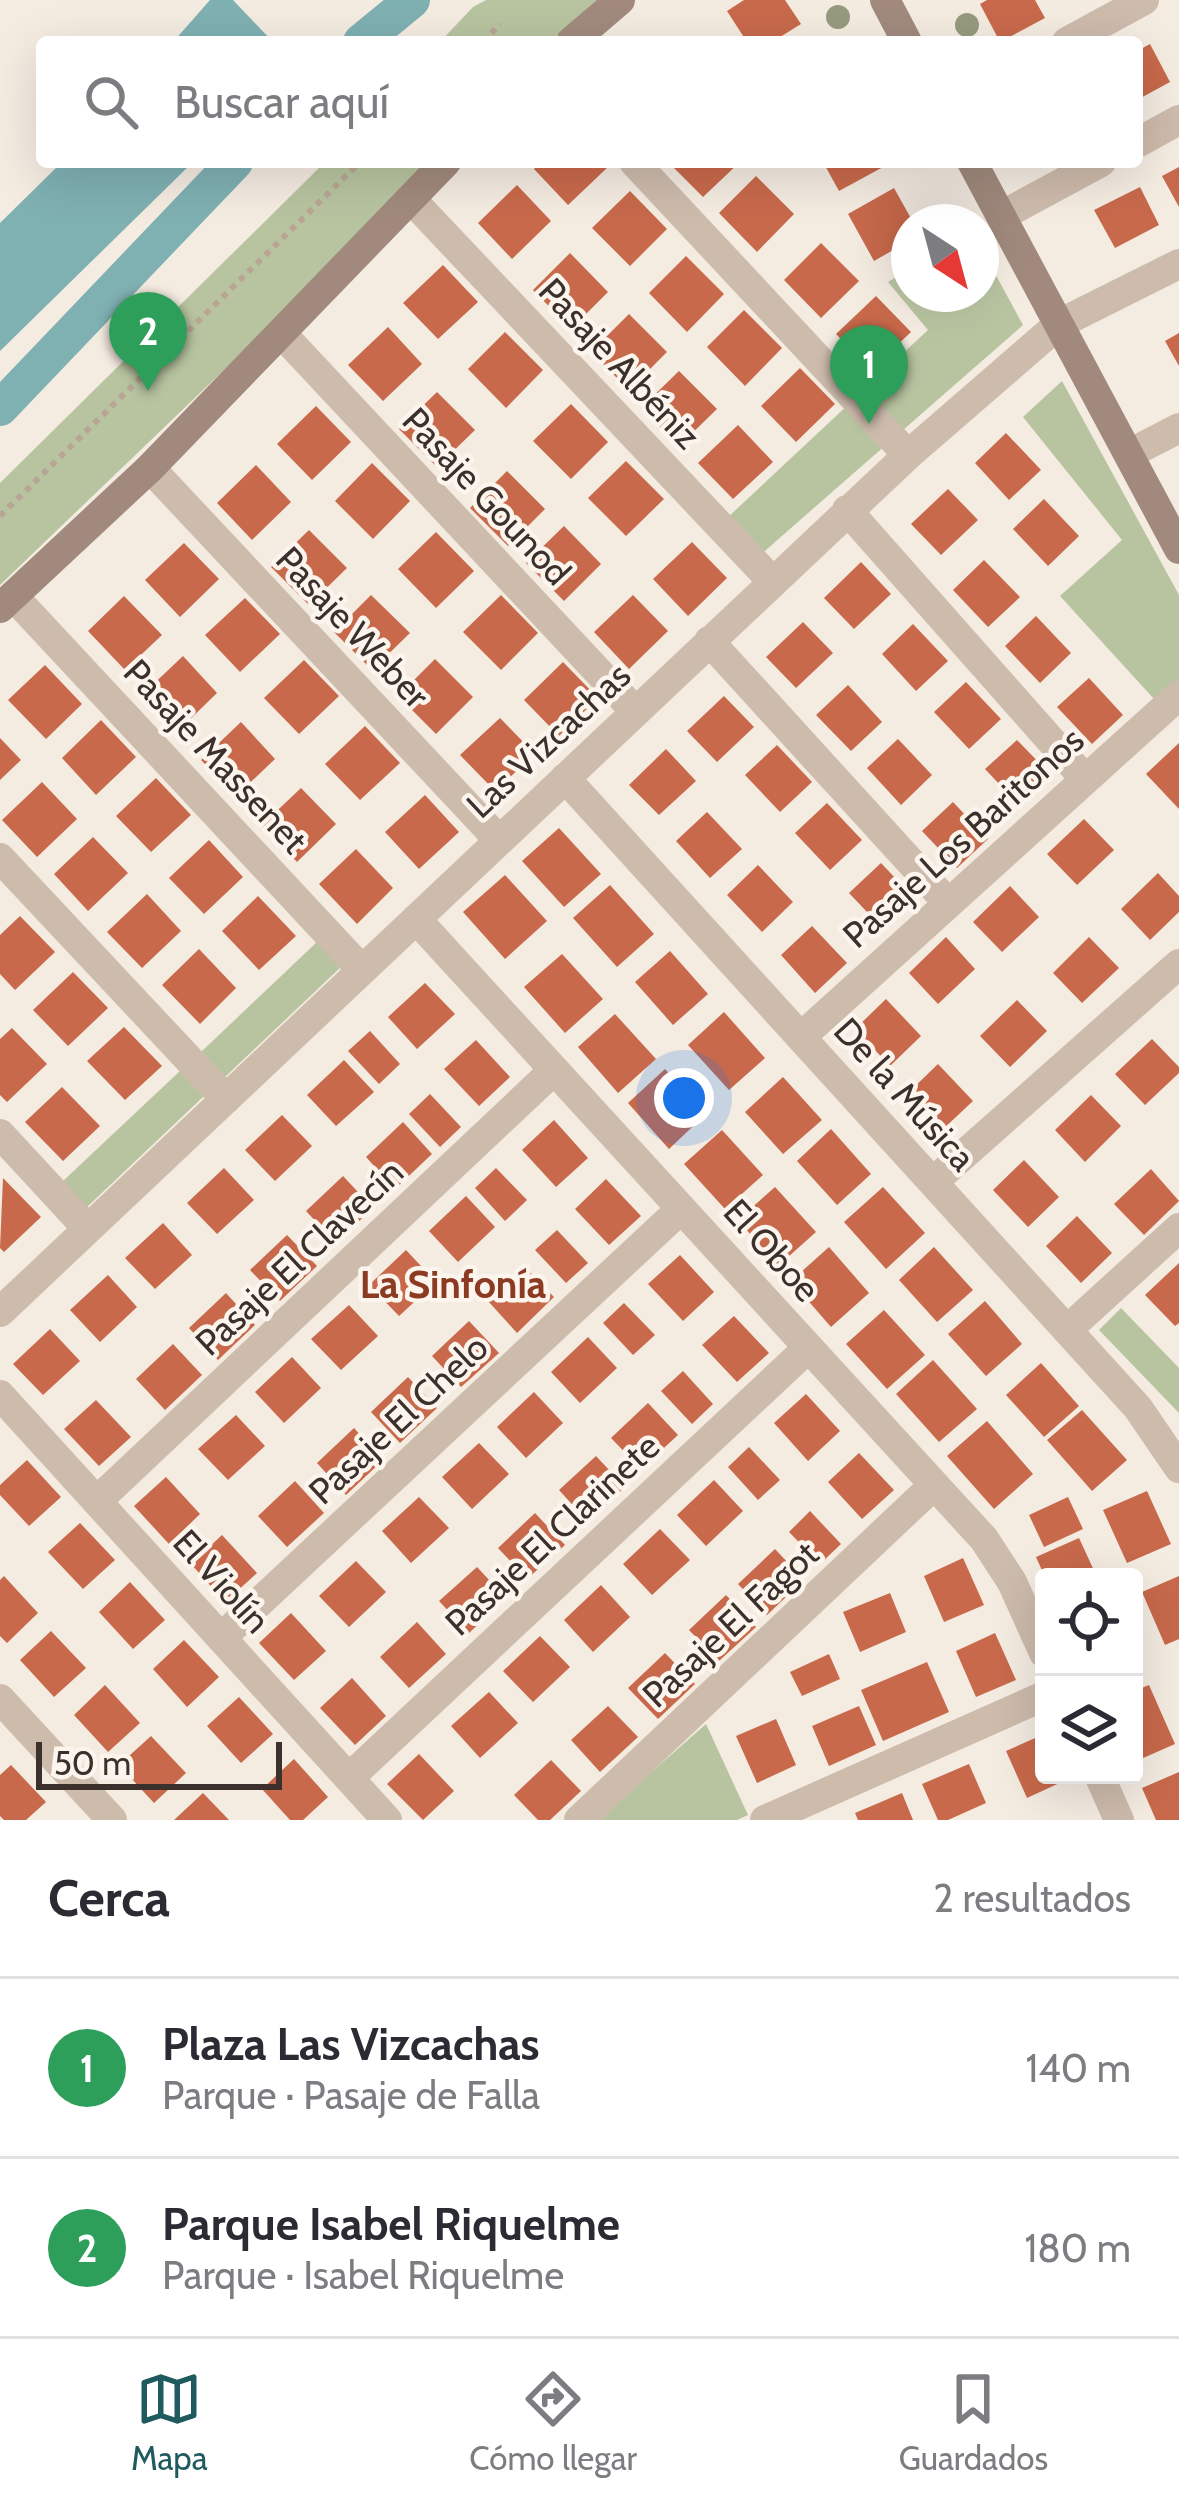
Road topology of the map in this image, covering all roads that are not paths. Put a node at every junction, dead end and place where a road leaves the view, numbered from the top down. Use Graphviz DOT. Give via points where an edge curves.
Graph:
graph roads {
  1 [pos="620,0"];
  2 [pos="1144,0"];
  3 [pos="888,1"];
  4 [pos="578,36"];
  5 [pos="905,36"];
  6 [pos="1078,36"];
  7 [pos="1179,120"];
  8 [pos="1143,140"];
  9 [pos="440,168"];
  10 [pos="640,168"];
  11 [pos="975,168"];
  12 [pos="1090,168"];
  13 [pos="410,198"];
  14 [pos="1001,216"];
  15 [pos="1179,264"];
  16 [pos="1059,324"];
  17 [pos="282,334"];
  18 [pos="1179,428"];
  19 [pos="908,454"];
  20 [pos="1129,454"];
  21 [pos="150,468"];
  22 [pos="848,510"];
  23 [pos="1179,549"];
  24 [pos="773,582"];
  25 [pos="7,602"];
  26 [pos="709,641"];
  27 [pos="1179,694"];
  28 [pos="635,711"];
  29 [pos="565,778"];
  30 [pos="1085,779"];
  31 [pos="499,840"];
  32 [pos="0,858"];
  33 [pos="948,903"];
  34 [pos="416,919"];
  35 [pos="1179,964"];
  36 [pos="362,970"];
  37 [pos="801,1037"];
  38 [pos="554,1070"];
  39 [pos="226,1099"];
  40 [pos="0,1134"];
  41 [pos="933,1182"];
  42 [pos="682,1209"];
  43 [pos="1179,1228"];
  44 [pos="88,1229"];
  45 [pos="0,1312"];
  46 [pos="1067,1330"];
  47 [pos="808,1348"];
  48 [pos="0,1395"];
  49 [pos="1179,1468"];
  50 [pos="934,1485"];
  51 [pos="97,1501"];
  52 [pos="1035,1633"];
  53 [pos="221,1638"];
  54 [pos="0,1699"];
  55 [pos="1035,1700"];
  56 [pos="349,1778"];
  57 [pos="1103,1784"];
  58 [pos="112,1820"];
  59 [pos="387,1820"];
  60 [pos="579,1820"];
  61 [pos="765,1820"];
  62 [pos="1120,1820"];
  1 -- 4 [label="street"];
  2 -- 6 [label="street"];
  3 -- 5 [label="street"];
  7 -- 8 [label="street"];
  9 -- 13 [label="street"];
  10 -- 19 [label="street"];
  11 -- 14 [label="street"];
  12 -- 14 [label="street"];
  13 -- 17 [label="street"];
  13 -- 24 [label="street, Pasaje Albéniz"];
  14 -- 16 [label="street"];
  15 -- 16 [label="street, Las Vizcachas"];
  16 -- 19 [label="street, Las Vizcachas"];
  16 -- 20 [label="street"];
  17 -- 21 [label="street"];
  17 -- 28 [label="street, Pasaje Gounod"];
  18 -- 20 [label="street"];
  19 -- 22 [label="street, Las Vizcachas"];
  20 -- 23 [label="street"];
  21 -- 25 [label="street"];
  21 -- 31 [label="street, Pasaje Weber"];
  22 -- 24 [label="street, Las Vizcachas"];
  22 -- 30 [label="street"];
  24 -- 26 [label="street, Las Vizcachas"];
  25 -- 36 [label="street, Pasaje Massenet"];
  26 -- 28 [label="street, Las Vizcachas"];
  26 -- 33 [label="street"];
  27 -- 30 [label="street, Pasaje Los Baritonos"];
  28 -- 29 [label="street, Las Vizcachas"];
  29 -- 31 [label="street, Las Vizcachas"];
  29 -- 37 [label="street, De la Música"];
  30 -- 33 [label="street, Pasaje Los Baritonos"];
  31 -- 34 [label="street, Las Vizcachas"];
  32 -- 39 [label="street"];
  33 -- 37 [label="street, Pasaje Los Baritonos"];
  34 -- 36 [label="street, Las Vizcachas"];
  34 -- 38 [label="street, El Oboe"];
  35 -- 41 [label="street"];
  36 -- 39 [label="street, Las Vizcachas"];
  37 -- 41 [label="street, De la Música"];
  38 -- 42 [label="street, El Oboe"];
  38 -- 51 [label="street, Pasaje El Clavecín"];
  39 -- 44 [label="street, Las Vizcachas"];
  40 -- 44 [label="street"];
  41 -- 46 [label="street, De la Música"];
  42 -- 47 [label="street, El Oboe"];
  42 -- 53 [label="street, Pasaje El Chelo"];
  43 -- 46 [label="street"];
  44 -- 45 [label="street, Las Vizcachas"];
  46 -- 49 [label="street, De la Música"];
  47 -- 50 [label="street, El Oboe"];
  47 -- 56 [label="street, Pasaje El Clarinete"];
  48 -- 51 [label="street, El Violín"];
  50 -- 52 [label="street, El Oboe" via="1001,1561"];
  50 -- 60 [label="street, Pasaje El Fagot"];
  51 -- 53 [label="street, El Violín"];
  53 -- 56 [label="street, El Violín"];
  54 -- 58 [label="street"];
  55 -- 61 [label="street"];
  56 -- 59 [label="street, El Violín"];
  57 -- 62 [label="street"];
}
